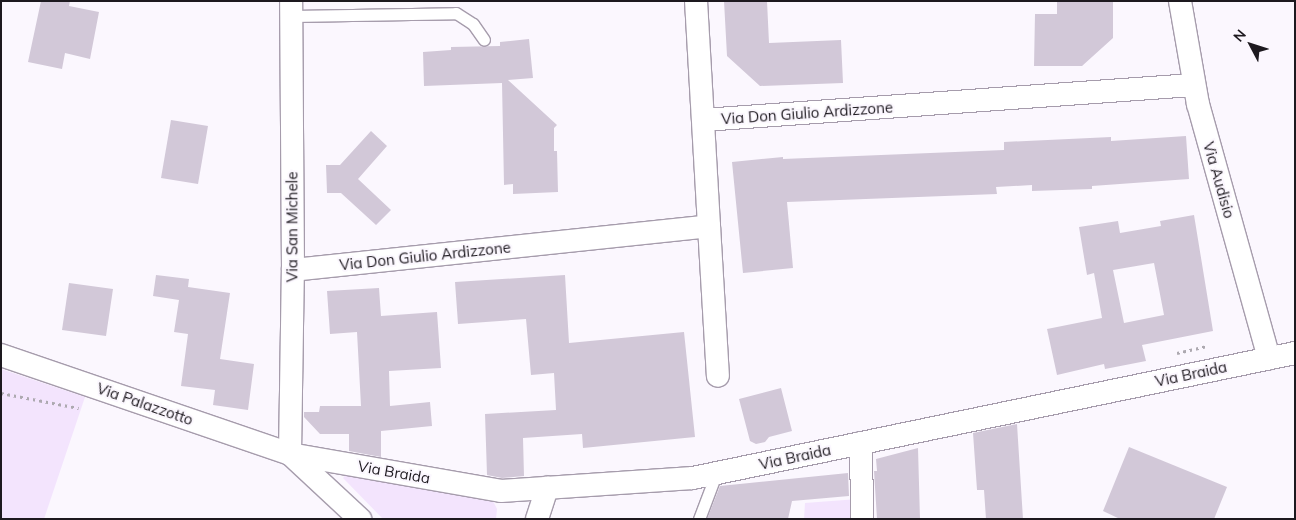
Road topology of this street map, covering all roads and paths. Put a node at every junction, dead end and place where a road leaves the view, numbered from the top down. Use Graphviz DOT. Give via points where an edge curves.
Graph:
graph roads {
  1 [pos="696,1"];
  2 [pos="1180,1"];
  3 [pos="291,9"];
  4 [pos="484,40"];
  5 [pos="1194,85"];
  6 [pos="704,120"];
  7 [pos="709,226"];
  8 [pos="293,270"];
  9 [pos="1,354"];
  10 [pos="1295,354"];
  11 [pos="1269,358"];
  12 [pos="718,376"];
  13 [pos="861,443"];
  14 [pos="290,454"];
  15 [pos="716,474"];
  16 [pos="547,488"];
  17 [pos="360,519"];
  18 [pos="537,519"];
  19 [pos="699,519"];
  20 [pos="862,519"];
  1 -- 6 [label="street"];
  2 -- 5 [label="street, Via Audisio"];
  3 -- 4 [label="lane" via="456,13 473,24"];
  3 -- 8 [label="street, Via San Michele"];
  5 -- 6 [label="street, Via Don Giulio Ardizzone"];
  5 -- 11 [label="street, Via Audisio"];
  6 -- 7 [label="street, Via Don Giulio Ardizzone"];
  7 -- 8 [label="street, Via Don Giulio Ardizzone"];
  7 -- 12 [label="street"];
  8 -- 14 [label="street, Via San Michele"];
  9 -- 14 [label="street, Via Palazzotto"];
  10 -- 11 [label="street, Via Braida"];
  11 -- 13 [label="street, Via Braida"];
  13 -- 15 [label="street, Via Braida"];
  13 -- 20 [label="street"];
  14 -- 16 [label="street, Via Braida" via="501,491"];
  14 -- 17 [label="street"];
  15 -- 16 [label="street, Via Braida"];
  15 -- 19 [label="lane"];
  16 -- 18 [label="street"];
}
